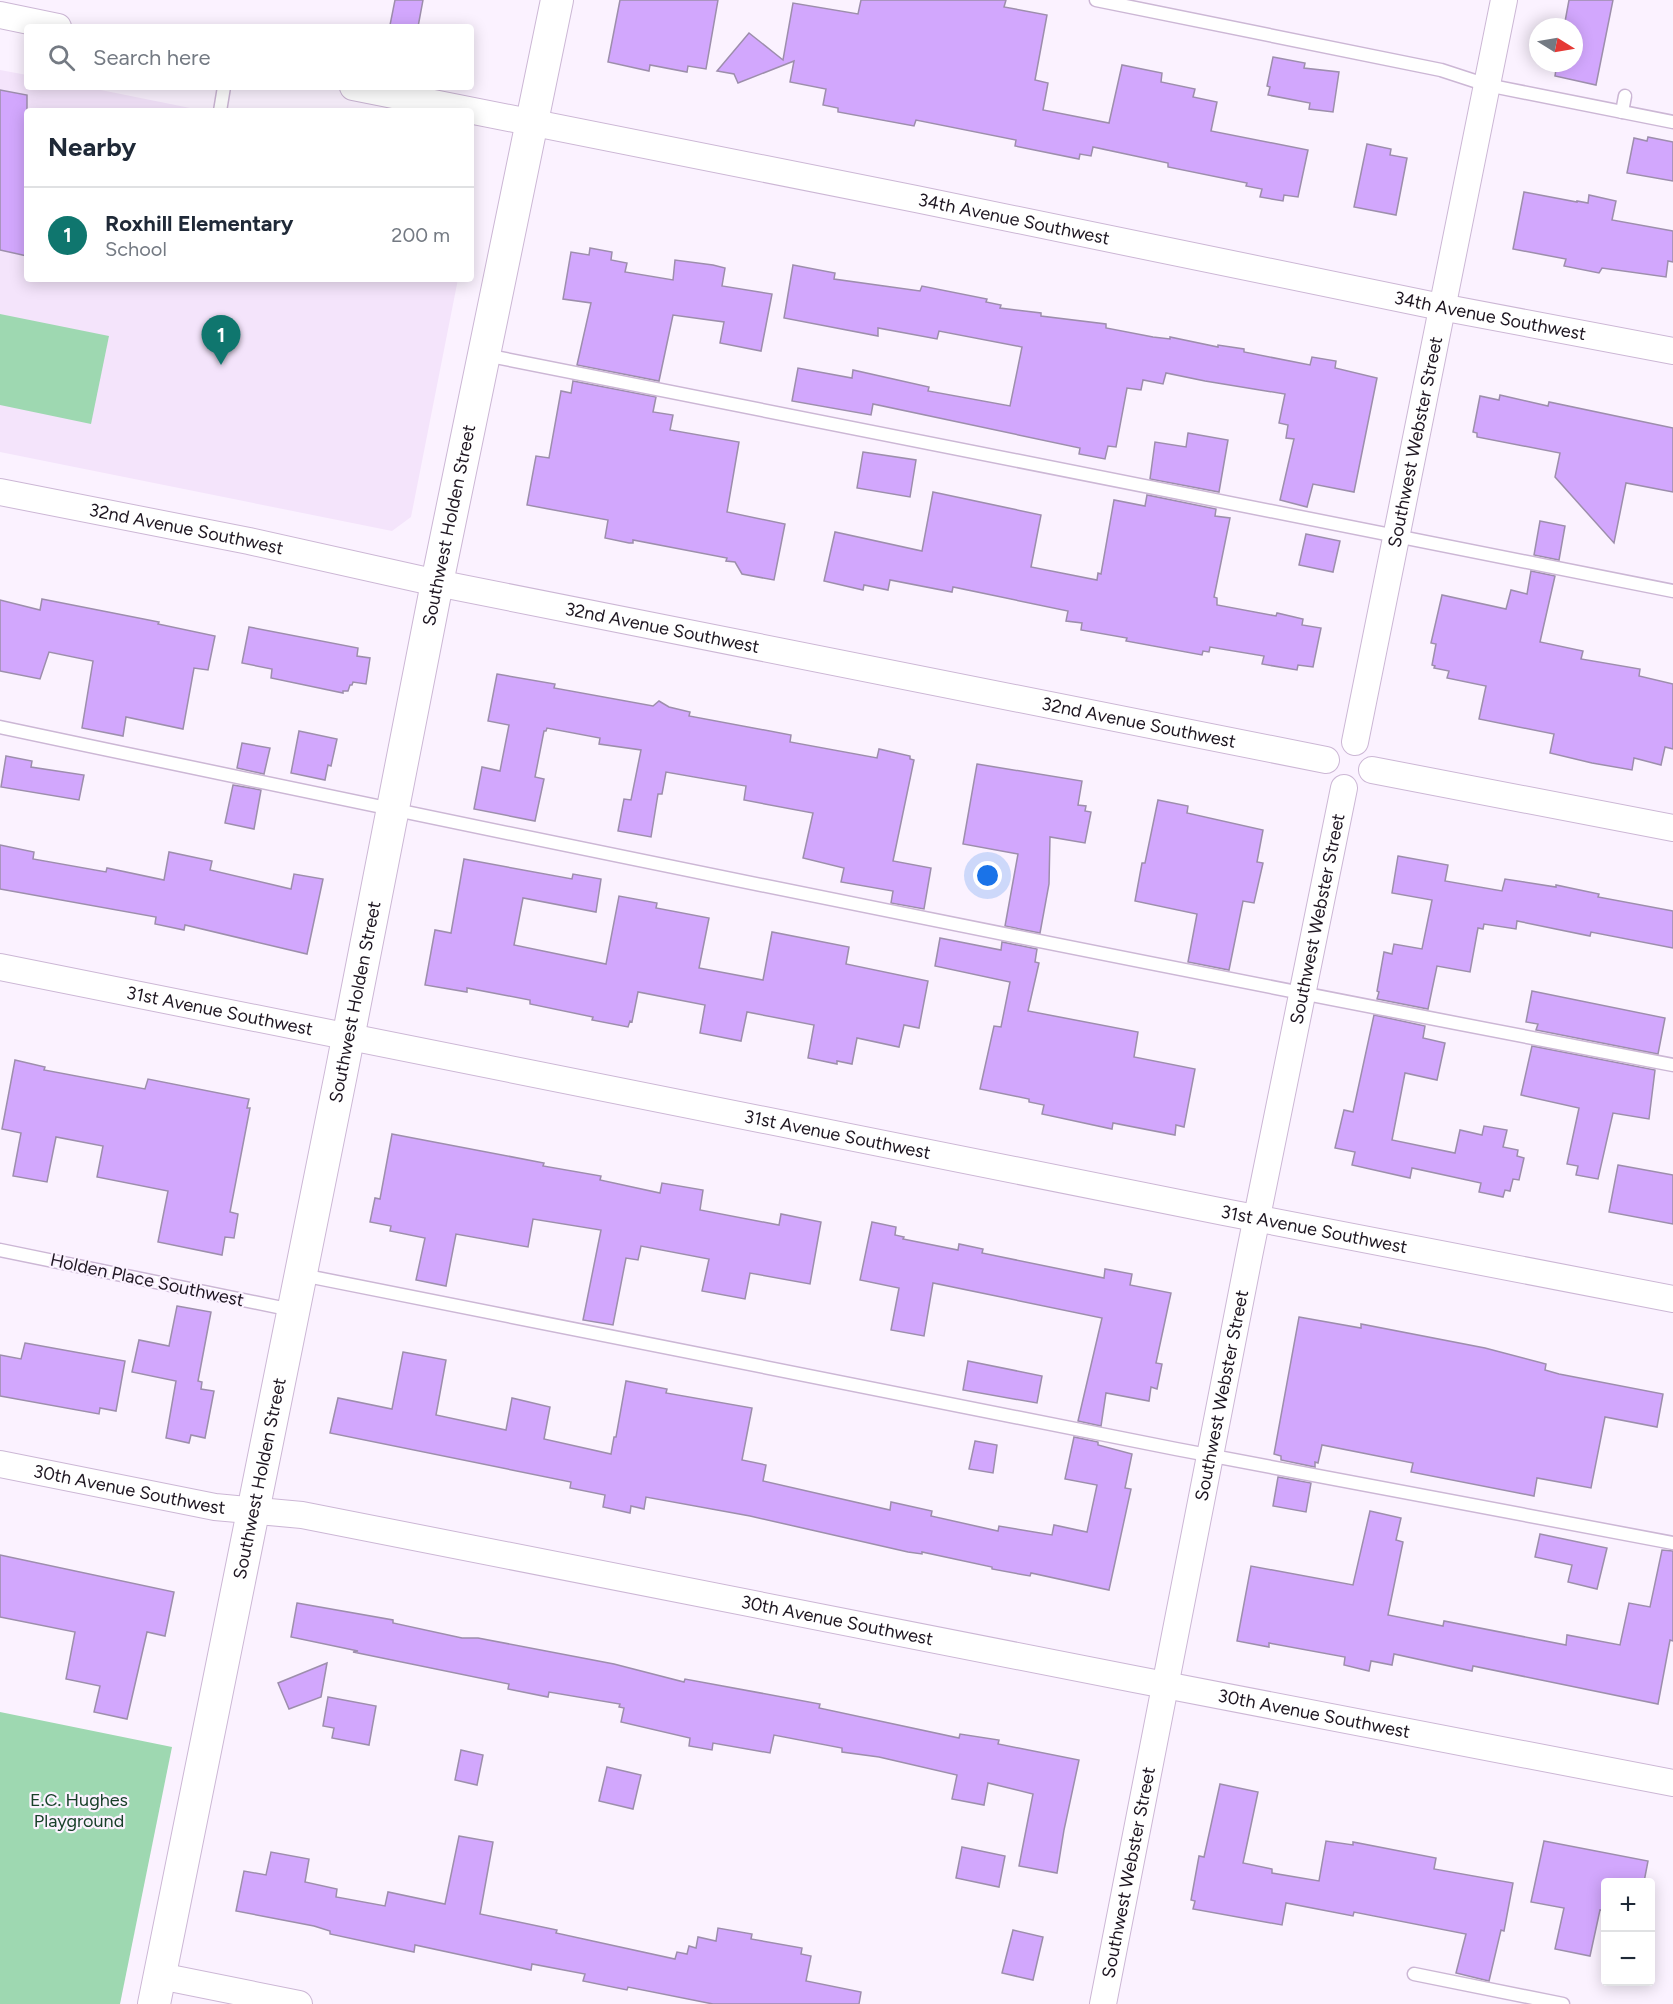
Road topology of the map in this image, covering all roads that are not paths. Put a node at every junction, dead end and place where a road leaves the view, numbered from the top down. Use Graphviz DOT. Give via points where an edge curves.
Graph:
graph roads {
  1 [pos="557,0"];
  2 [pos="1096,0"];
  3 [pos="1504,0"];
  4 [pos="0,15"];
  5 [pos="43,24"];
  6 [pos="1486,86"];
  7 [pos="224,90"];
  8 [pos="368,90"];
  9 [pos="1625,96"];
  10 [pos="220,108"];
  11 [pos="458,108"];
  12 [pos="474,111"];
  13 [pos="1622,112"];
  14 [pos="1673,122"];
  15 [pos="533,123"];
  16 [pos="1441,307"];
  17 [pos="1673,351"];
  18 [pos="484,355"];
  19 [pos="0,492"];
  20 [pos="1396,536"];
  21 [pos="437,584"];
  22 [pos="1673,591"];
  23 [pos="0,727"];
  24 [pos="1355,742"];
  25 [pos="1326,760"];
  26 [pos="1372,770"];
  27 [pos="1344,788"];
  28 [pos="392,810"];
  29 [pos="1673,828"];
  30 [pos="0,967"];
  31 [pos="1304,994"];
  32 [pos="348,1038"];
  33 [pos="1673,1065"];
  34 [pos="1257,1218"];
  35 [pos="0,1250"];
  36 [pos="300,1274"];
  37 [pos="1673,1299"];
  38 [pos="293,1310"];
  39 [pos="1210,1455"];
  40 [pos="0,1464"];
  41 [pos="253,1510"];
  42 [pos="1673,1543"];
  43 [pos="1165,1685"];
  44 [pos="1673,1783"];
  45 [pos="1414,1974"];
  46 [pos="157,1990"];
  47 [pos="299,2004"];
  48 [pos="1102,2004"];
  49 [pos="1563,2004"];
  1 -- 15 [label="street, Southwest Holden Street"];
  2 -- 6 [label="lane" via="1441,70"];
  3 -- 6 [label="street, Southwest Webster Street"];
  4 -- 5 [label="street"];
  6 -- 13 [label="lane"];
  6 -- 16 [label="street, Southwest Webster Street"];
  7 -- 10 [label="lane"];
  8 -- 11 [label="street, 34th Avenue Southwest"];
  9 -- 13 [label="lane"];
  12 -- 15 [label="street, 34th Avenue Southwest"];
  13 -- 14 [label="lane"];
  15 -- 16 [label="street, 34th Avenue Southwest"];
  15 -- 18 [label="street, Southwest Holden Street"];
  16 -- 17 [label="street, 34th Avenue Southwest"];
  16 -- 20 [label="street, Southwest Webster Street"];
  18 -- 20 [label="lane"];
  18 -- 21 [label="street, Southwest Holden Street"];
  19 -- 21 [label="street, 32nd Avenue Southwest" via="249,541"];
  20 -- 22 [label="lane"];
  20 -- 24 [label="street, Southwest Webster Street"];
  21 -- 25 [label="street, 32nd Avenue Southwest"];
  21 -- 28 [label="street, Southwest Holden Street"];
  23 -- 28 [label="lane"];
  24 -- 25 [label="street" via="1335,745"];
  24 -- 26 [label="street" via="1369,752"];
  25 -- 27 [label="street" via="1329,779"];
  26 -- 27 [label="street" via="1359,787"];
  26 -- 29 [label="street"];
  27 -- 31 [label="street, Southwest Webster Street"];
  28 -- 31 [label="lane"];
  28 -- 32 [label="street, Southwest Holden Street"];
  30 -- 32 [label="street, 31st Avenue Southwest"];
  31 -- 33 [label="lane"];
  31 -- 34 [label="street, Southwest Webster Street"];
  32 -- 34 [label="street, 31st Avenue Southwest"];
  32 -- 36 [label="street, Southwest Holden Street"];
  34 -- 37 [label="street, 31st Avenue Southwest"];
  34 -- 39 [label="street, Southwest Webster Street"];
  35 -- 38 [label="lane, Holden Place Southwest"];
  36 -- 38 [label="street, Southwest Holden Street"];
  36 -- 39 [label="lane"];
  38 -- 41 [label="street, Southwest Holden Street"];
  39 -- 42 [label="lane"];
  39 -- 43 [label="street, Southwest Webster Street"];
  40 -- 41 [label="street, 30th Avenue Southwest" via="215,1507"];
  41 -- 43 [label="street, 30th Avenue Southwest" via="302,1515"];
  41 -- 46 [label="street, Southwest Holden Street"];
  43 -- 44 [label="street, 30th Avenue Southwest"];
  43 -- 48 [label="street, Southwest Webster Street"];
  45 -- 49 [label="lane"];
  46 -- 47 [label="street"];
}
